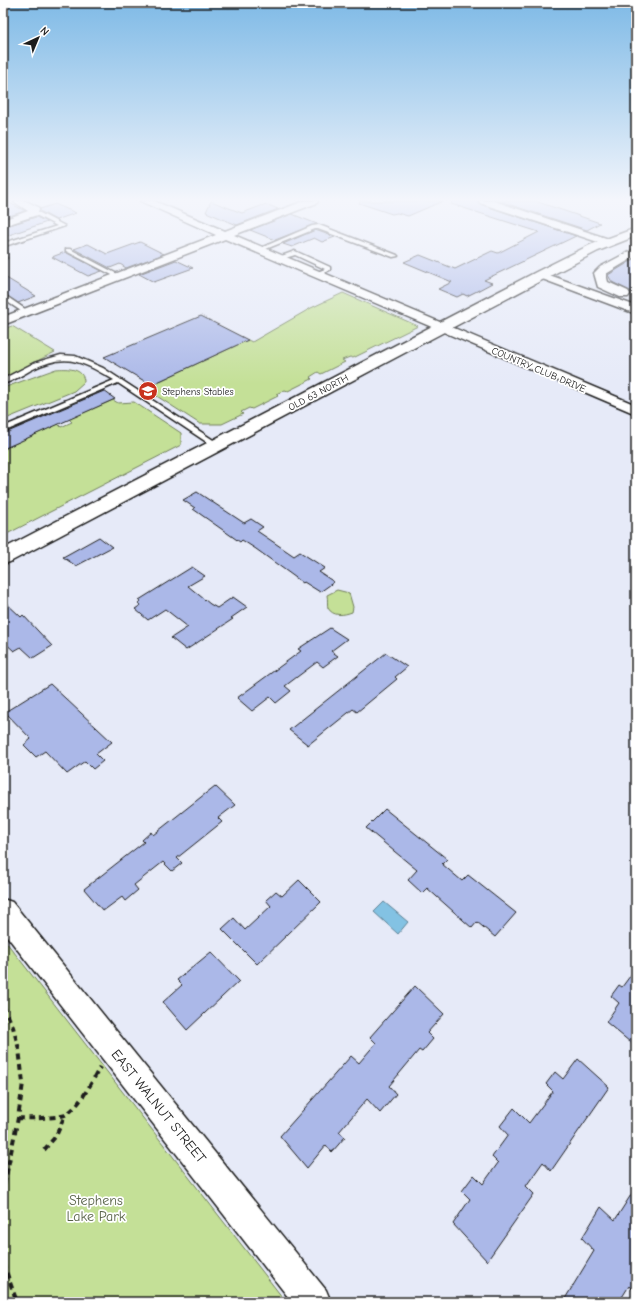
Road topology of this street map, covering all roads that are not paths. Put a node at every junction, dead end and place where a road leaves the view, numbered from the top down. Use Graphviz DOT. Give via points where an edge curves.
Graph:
graph roads {
  1 [pos="91,262"];
  2 [pos="154,262"];
  3 [pos="288,262"];
  4 [pos="567,262"];
  5 [pos="617,262"];
  6 [pos="540,275"];
  7 [pos="118,276"];
  8 [pos="3,296"];
  9 [pos="636,299"];
  10 [pos="636,310"];
  11 [pos="26,312"];
  12 [pos="3,321"];
  13 [pos="442,328"];
  14 [pos="119,380"];
  15 [pos="3,382"];
  16 [pos="636,410"];
  17 [pos="3,430"];
  18 [pos="217,445"];
  19 [pos="3,557"];
  20 [pos="3,911"];
  21 [pos="314,1302"];
  1 -- 7 [label="lane"];
  2 -- 7 [label="street"];
  3 -- 13 [label="street, COUNTRY CLUB DRIVE"];
  4 -- 6 [label="main road, OLD 63 NORTH"];
  5 -- 9 [label="street" via="600,273 602,284"];
  6 -- 10 [label="street"];
  6 -- 13 [label="main road, OLD 63 NORTH"];
  7 -- 11 [label="street"];
  8 -- 11 [label="lane"];
  11 -- 12 [label="street"];
  13 -- 16 [label="street, COUNTRY CLUB DRIVE"];
  13 -- 18 [label="main road, OLD 63 NORTH"];
  14 -- 15 [label="lane" via="91,362 70,356 54,357"];
  14 -- 17 [label="lane"];
  14 -- 18 [label="lane"];
  18 -- 19 [label="main road, OLD 63 NORTH"];
  20 -- 21 [label="street, EAST WALNUT STREET"];
}
